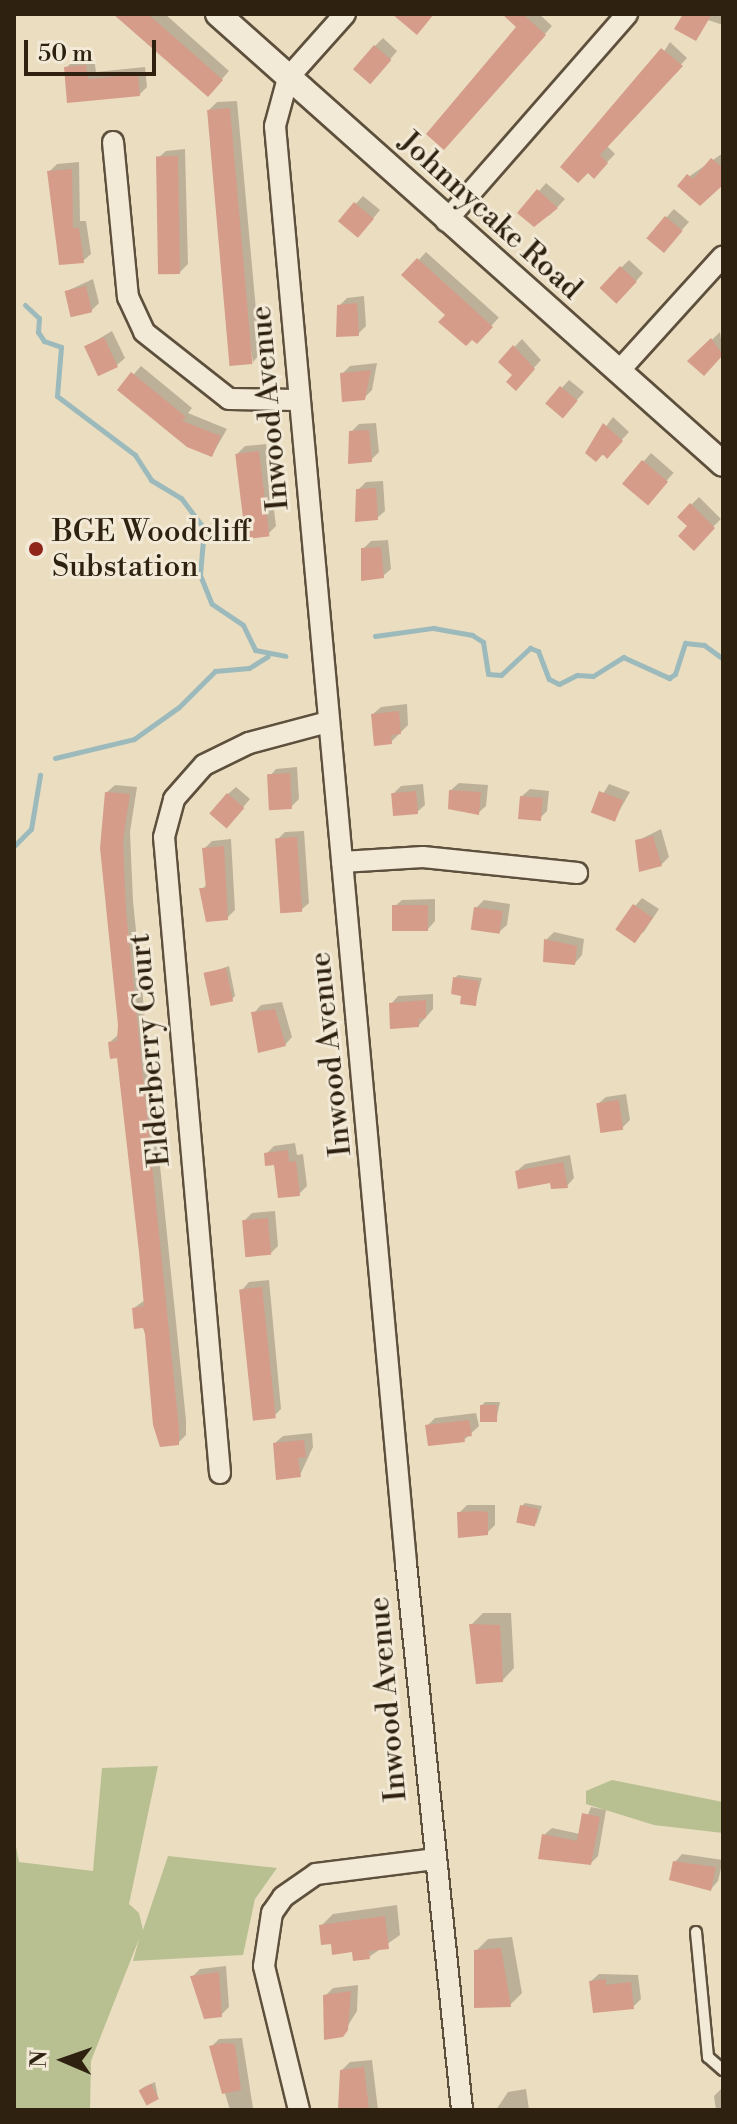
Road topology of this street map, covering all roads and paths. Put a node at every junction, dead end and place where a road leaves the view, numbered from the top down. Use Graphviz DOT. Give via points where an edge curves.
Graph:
graph roads {
  1 [pos="218,14"];
  2 [pos="345,14"];
  3 [pos="627,14"];
  4 [pos="288,78"];
  5 [pos="113,142"];
  6 [pos="446,221"];
  7 [pos="723,256"];
  8 [pos="618,372"];
  9 [pos="299,400"];
  10 [pos="723,464"];
  11 [pos="328,722"];
  12 [pos="342,862"];
  13 [pos="577,873"];
  14 [pos="220,1473"];
  15 [pos="434,1859"];
  16 [pos="696,1932"];
  17 [pos="723,2070"];
  18 [pos="299,2110"];
  19 [pos="462,2110"];
  1 -- 4 [label="street, Johnnycake Road"];
  2 -- 4 [label="street, Inwood Avenue"];
  3 -- 6 [label="street"];
  4 -- 6 [label="street, Johnnycake Road"];
  4 -- 9 [label="street, Inwood Avenue" via="275,126"];
  5 -- 9 [label="street" via="128,297 144,332 229,399"];
  6 -- 8 [label="street, Johnnycake Road"];
  7 -- 8 [label="street"];
  8 -- 10 [label="street, Johnnycake Road"];
  9 -- 11 [label="street, Inwood Avenue"];
  11 -- 12 [label="street, Inwood Avenue"];
  11 -- 14 [label="street, Elderberry Court" via="236,748 204,765 174,799 164,837"];
  12 -- 13 [label="street" via="423,857"];
  12 -- 15 [label="street, Inwood Avenue"];
  15 -- 18 [label="street" via="316,1874 283,1897 272,1913 264,1966"];
  15 -- 19 [label="street, Inwood Avenue"];
  16 -- 17 [label="lane" via="708,2057"];
}
